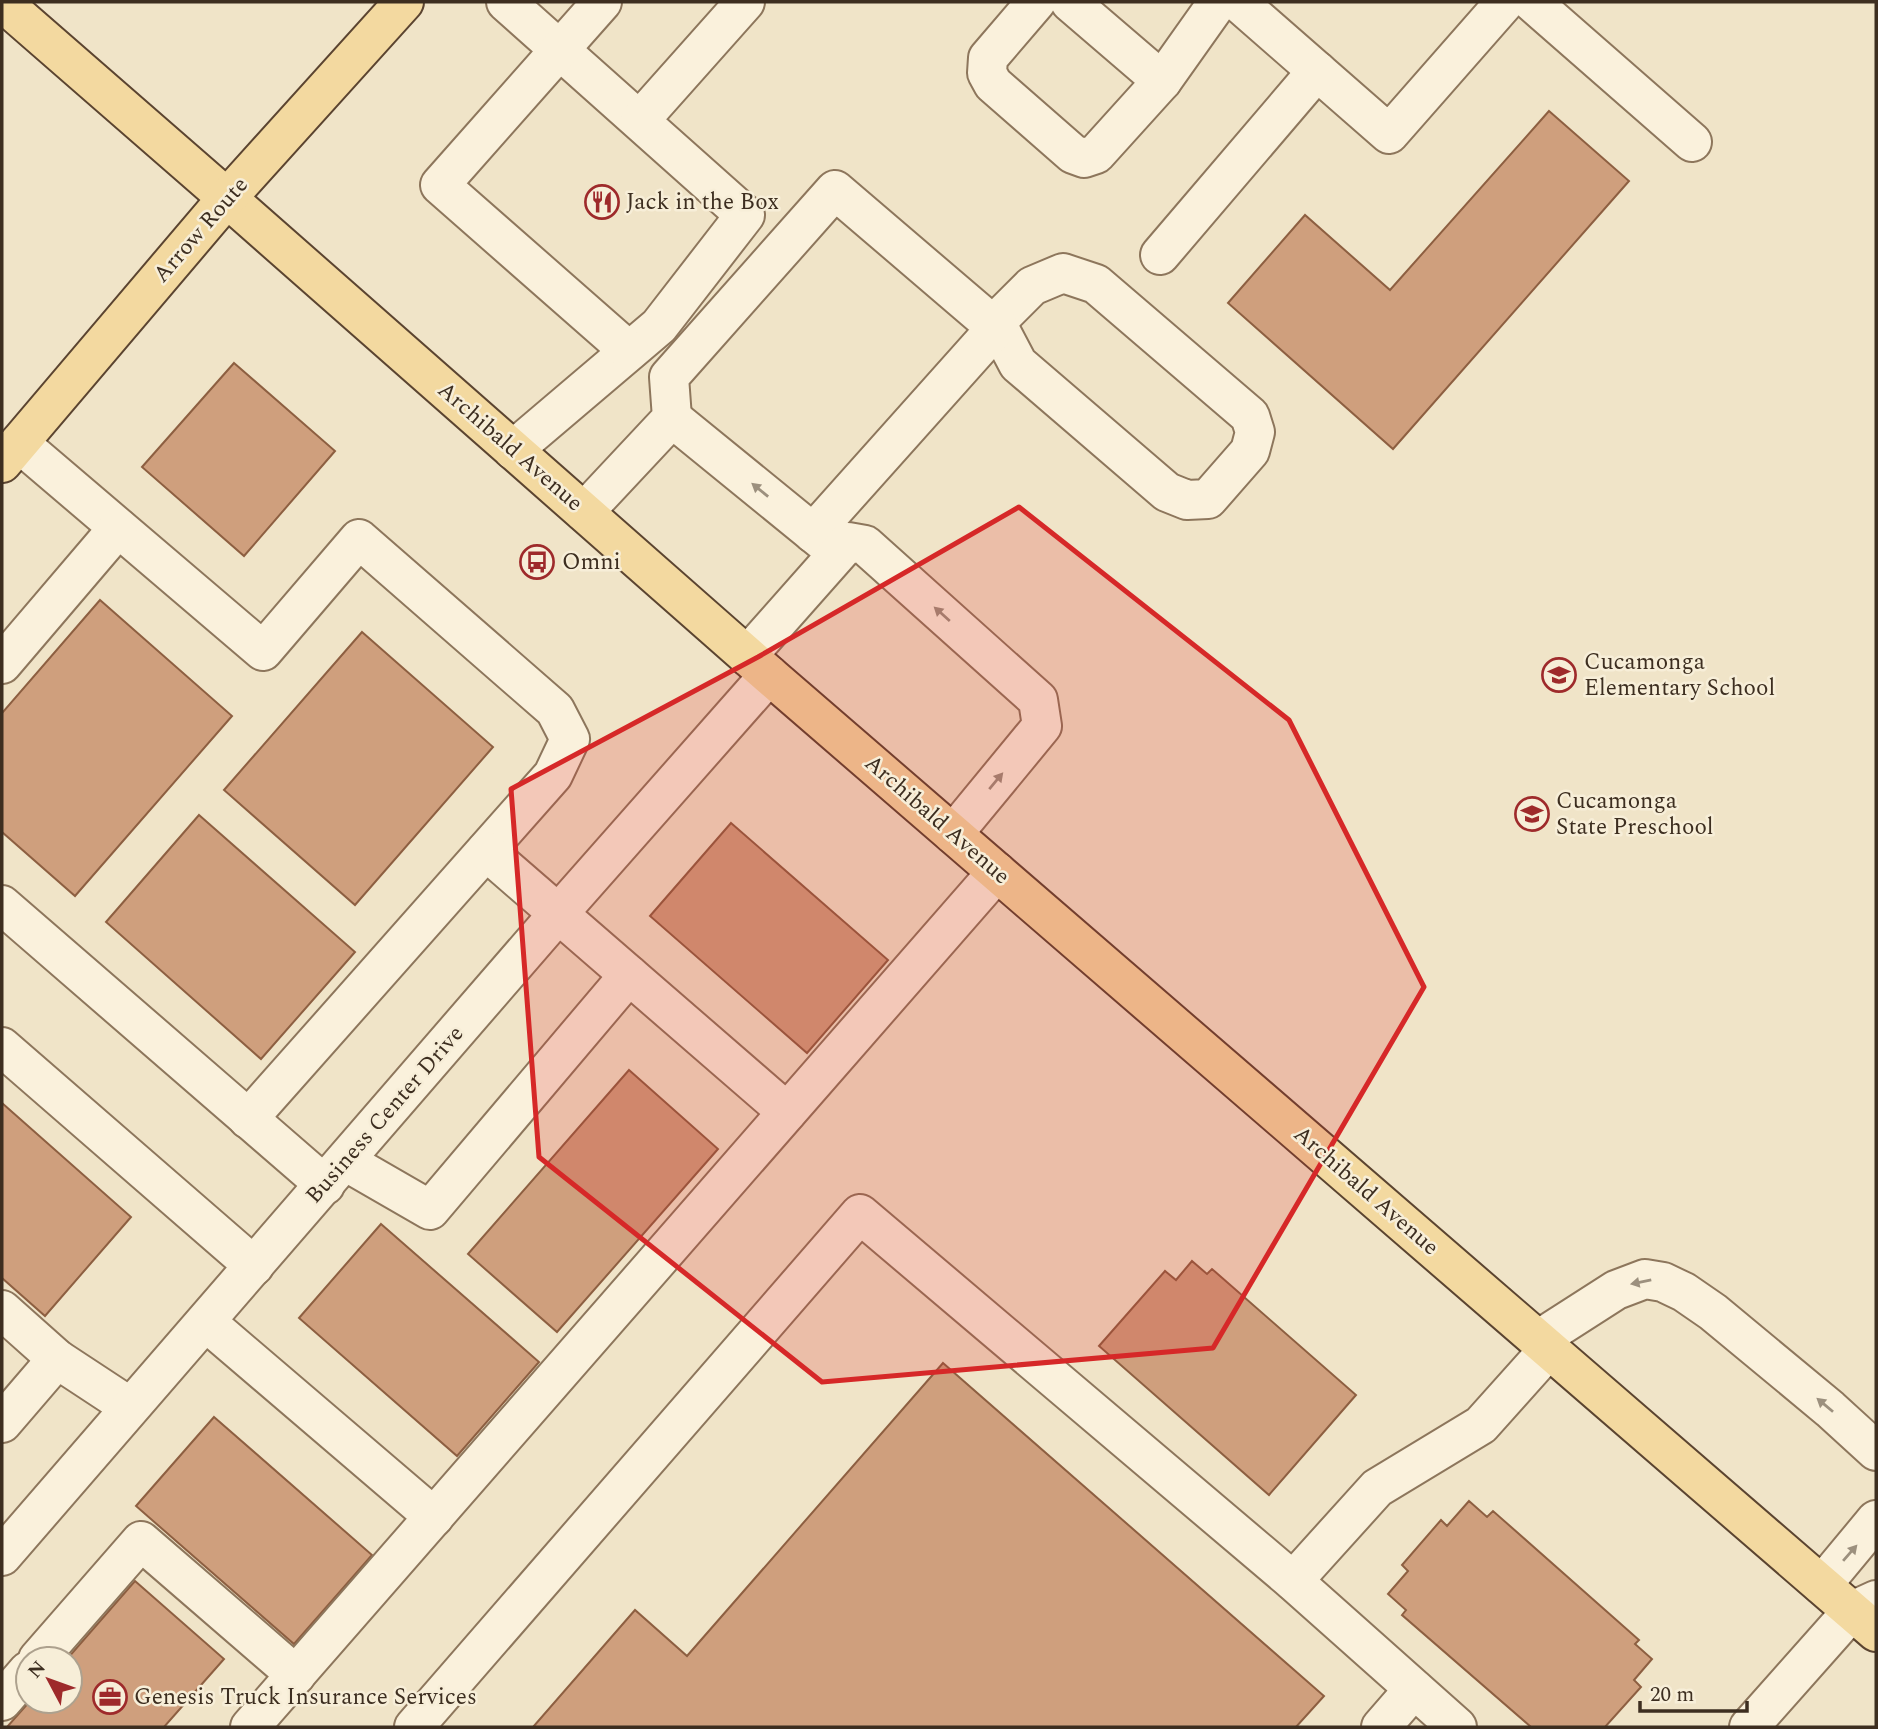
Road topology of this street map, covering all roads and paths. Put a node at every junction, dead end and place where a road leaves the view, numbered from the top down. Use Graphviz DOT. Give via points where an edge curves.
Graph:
graph roads {
  1 [pos="2,2"];
  2 [pos="404,2"];
  3 [pos="506,2"];
  4 [pos="603,2"];
  5 [pos="745,2"];
  6 [pos="1036,2"];
  7 [pos="1070,2"];
  8 [pos="1219,2"];
  9 [pos="1238,2"];
  10 [pos="1505,2"];
  11 [pos="1532,2"];
  12 [pos="560,49"];
  13 [pos="1317,71"];
  14 [pos="1162,81"];
  15 [pos="640,120"];
  16 [pos="1692,142"];
  17 [pos="228,198"];
  18 [pos="1160,255"];
  19 [pos="998,326"];
  20 [pos="629,351"];
  21 [pos="672,418"];
  22 [pos="513,450"];
  23 [pos="10,453"];
  24 [pos="584,512"];
  25 [pos="118,528"];
  26 [pos="825,543"];
  27 [pos="2,664"];
  28 [pos="758,666"];
  29 [pos="953,834"];
  30 [pos="486,851"];
  31 [pos="996,872"];
  32 [pos="2,905"];
  33 [pos="558,914"];
  34 [pos="629,975"];
  35 [pos="2,1047"];
  36 [pos="787,1112"];
  37 [pos="248,1119"];
  38 [pos="335,1173"];
  39 [pos="254,1266"];
  40 [pos="2,1310"];
  41 [pos="206,1322"];
  42 [pos="1544,1344"];
  43 [pos="57,1359"];
  44 [pos="130,1407"];
  45 [pos="2,1423"];
  46 [pos="1876,1451"];
  47 [pos="434,1517"];
  48 [pos="1876,1520"];
  49 [pos="2,1556"];
  50 [pos="1293,1581"];
  51 [pos="1822,1585"];
  52 [pos="1868,1614"];
  53 [pos="50,1645"];
  54 [pos="296,1675"];
  55 [pos="14,1687"];
  56 [pos="1414,1689"];
  57 [pos="2,1701"];
  58 [pos="250,1727"];
  59 [pos="414,1727"];
  60 [pos="1381,1727"];
  61 [pos="1457,1727"];
  62 [pos="1749,1727"];
  1 -- 17 [label="main road, Archibald Avenue"];
  2 -- 17 [label="main road, Arrow Route"];
  3 -- 12 [label="street"];
  4 -- 12 [label="street"];
  5 -- 15 [label="street"];
  6 -- 14 [label="street" via="988,58 987,73 993,84 1073,154 1084,158 1096,155"];
  7 -- 14 [label="street"];
  8 -- 14 [label="street"];
  9 -- 13 [label="street"];
  10 -- 13 [label="street" via="1389,134"];
  11 -- 16 [label="street"];
  12 -- 15 [label="street"];
  12 -- 20 [label="street" via="440,185"];
  13 -- 18 [label="street"];
  15 -- 20 [label="street" via="745,215 659,326"];
  17 -- 22 [label="main road, Archibald Avenue"];
  17 -- 23 [label="main road, Arrow Route"];
  19 -- 19 [label="street, Business Center Drive" via="1018,364 1167,492 1187,500 1208,499 1250,451 1255,432 1250,416 1096,284 1063,273 1032,286"];
  19 -- 21 [label="street" via="835,190 669,376"];
  19 -- 26 [label="street, Business Center Drive"];
  20 -- 22 [label="street"];
  21 -- 24 [label="street"];
  26 -- 21 [label="street, one-way"];
  22 -- 24 [label="main road, Archibald Avenue"];
  23 -- 25 [label="street"];
  24 -- 28 [label="main road, Archibald Avenue"];
  25 -- 27 [label="street"];
  25 -- 30 [label="street" via="263,651 359,539 545,701 570,739 553,775"];
  26 -- 28 [label="street, Business Center Drive"];
  29 -- 26 [label="street, one-way" via="1042,726 1038,700 865,545"];
  28 -- 29 [label="main road, Archibald Avenue"];
  28 -- 33 [label="street, Business Center Drive"];
  29 -- 31 [label="main road, Archibald Avenue"];
  30 -- 33 [label="street"];
  30 -- 37 [label="street"];
  31 -- 36 [label="street"];
  31 -- 42 [label="main road, Archibald Avenue"];
  32 -- 37 [label="street"];
  33 -- 34 [label="street"];
  33 -- 38 [label="street, Business Center Drive"];
  34 -- 36 [label="street"];
  34 -- 38 [label="street" via="430,1210"];
  35 -- 39 [label="street"];
  36 -- 47 [label="street"];
  37 -- 38 [label="street"];
  38 -- 39 [label="street, Business Center Drive"];
  39 -- 41 [label="street, Business Center Drive"];
  40 -- 43 [label="street"];
  41 -- 44 [label="street, Business Center Drive"];
  41 -- 47 [label="street"];
  46 -- 42 [label="street, one-way" via="1713,1312 1663,1282 1645,1279 1616,1290"];
  42 -- 50 [label="street" via="1481,1424 1377,1488"];
  42 -- 51 [label="main road, Archibald Avenue"];
  43 -- 44 [label="street"];
  43 -- 45 [label="street"];
  44 -- 49 [label="street, Business Center Drive"];
  47 -- 54 [label="street"];
  51 -- 48 [label="street, one-way"];
  50 -- 56 [label="street"];
  50 -- 59 [label="street" via="860,1214"];
  51 -- 52 [label="main road, Archibald Avenue"];
  52 -- 62 [label="street"];
  53 -- 54 [label="street" via="141,1541"];
  54 -- 58 [label="street"];
  55 -- 57 [label="street"];
  56 -- 60 [label="street"];
  56 -- 61 [label="street"];
}
